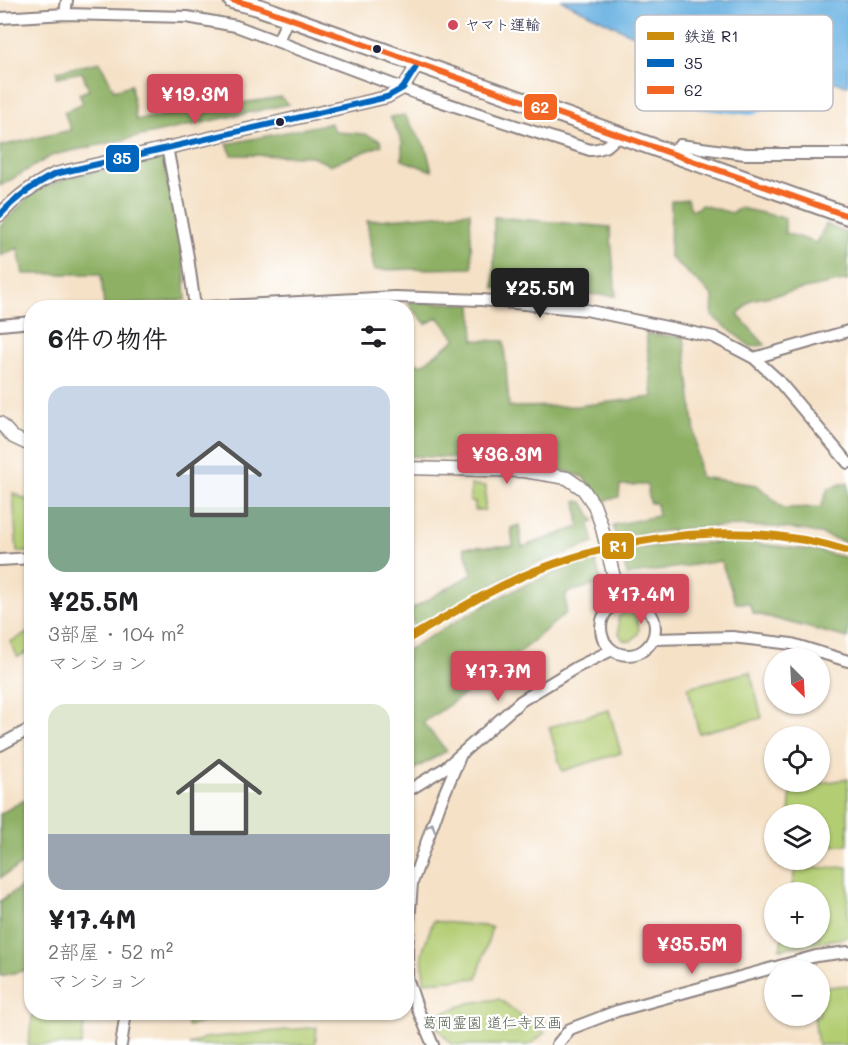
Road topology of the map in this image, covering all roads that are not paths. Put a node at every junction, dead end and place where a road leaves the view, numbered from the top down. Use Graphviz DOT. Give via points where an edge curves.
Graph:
graph roads {
  1 [pos="67,0"];
  2 [pos="232,0"];
  3 [pos="66,14"];
  4 [pos="0,18"];
  5 [pos="288,18"];
  6 [pos="278,41"];
  7 [pos="418,64"];
  8 [pos="403,88"];
  9 [pos="616,135"];
  10 [pos="166,147"];
  11 [pos="671,154"];
  12 [pos="848,154"];
  13 [pos="0,215"];
  14 [pos="848,216"];
  15 [pos="194,300"];
  16 [pos="335,300"];
  17 [pos="24,323"];
  18 [pos="0,325"];
  19 [pos="848,331"];
  20 [pos="754,358"];
  21 [pos="0,423"];
  22 [pos="24,442"];
  23 [pos="848,463"];
  24 [pos="414,468"];
  25 [pos="24,558"];
  26 [pos="0,560"];
  27 [pos="620,602"];
  28 [pos="654,639"];
  29 [pos="612,650"];
  30 [pos="848,661"];
  31 [pos="24,732"];
  32 [pos="0,745"];
  33 [pos="460,754"];
  34 [pos="414,787"];
  35 [pos="414,877"];
  36 [pos="848,952"];
  37 [pos="414,998"];
  38 [pos="125,1020"];
  39 [pos="121,1045"];
  40 [pos="433,1045"];
  41 [pos="557,1045"];
  1 -- 3 [label="street"];
  2 -- 5 [label="main road"];
  3 -- 4 [label="street"];
  3 -- 6 [label="street" via="187,17"];
  5 -- 6 [label="street"];
  5 -- 7 [label="main road"];
  6 -- 8 [label="street"];
  7 -- 8 [label="street"];
  7 -- 9 [label="main road"];
  8 -- 9 [label="street" via="590,150 602,149"];
  8 -- 10 [label="street" via="387,97"];
  9 -- 11 [label="main road"];
  10 -- 13 [label="street" via="55,174 36,183"];
  10 -- 15 [label="street"];
  11 -- 12 [label="street" via="680,145 745,154"];
  11 -- 14 [label="main road"];
  16 -- 20 [label="street" via="395,297 586,310 714,337"];
  17 -- 18 [label="street"];
  19 -- 20 [label="street"];
  20 -- 23 [label="street" via="795,398"];
  21 -- 22 [label="street"];
  24 -- 27 [label="street" via="524,471 567,478 583,489 594,505"];
  25 -- 26 [label="street"];
  27 -- 28 [label="street" via="631,601 647,608 655,622"];
  27 -- 29 [label="street" via="607,610 601,627"];
  28 -- 29 [label="street" via="636,655"];
  28 -- 30 [label="street" via="732,637 792,644"];
  29 -- 33 [label="street" via="521,700"];
  31 -- 32 [label="street"];
  33 -- 34 [label="street" via="446,768"];
  35 -- 33 [label="street, one-way"];
  36 -- 41 [label="street" via="816,956 617,1011 570,1029"];
  40 -- 37 [label="street, one-way"];
  38 -- 39 [label="street"];
}
